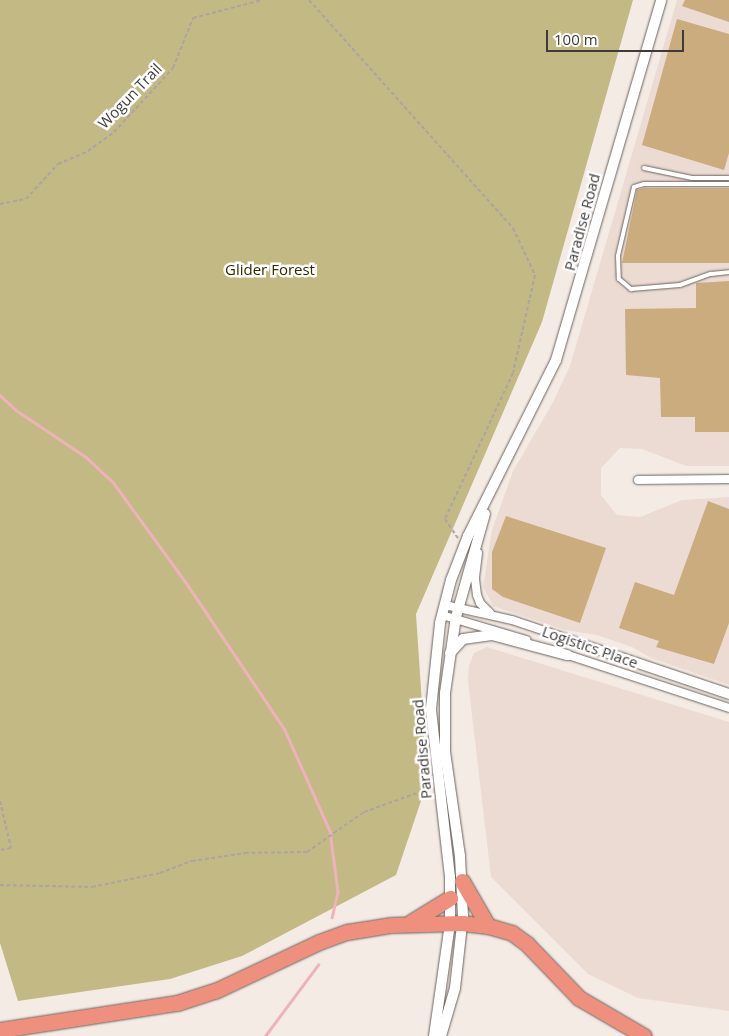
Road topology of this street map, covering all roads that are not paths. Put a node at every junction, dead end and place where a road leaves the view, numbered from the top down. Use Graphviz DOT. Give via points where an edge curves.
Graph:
graph roads {
  1 [pos="660,0"];
  2 [pos="644,168"];
  3 [pos="729,178"];
  4 [pos="729,184"];
  5 [pos="729,272"];
  6 [pos="514,444"];
  7 [pos="729,479"];
  8 [pos="638,480"];
  9 [pos="487,509"];
  10 [pos="444,610"];
  11 [pos="457,613"];
  12 [pos="496,616"];
  13 [pos="529,626"];
  14 [pos="449,655"];
  15 [pos="567,655"];
  16 [pos="729,693"];
  17 [pos="729,697"];
  18 [pos="729,708"];
  19 [pos="462,882"];
  20 [pos="450,898"];
  21 [pos="407,924"];
  22 [pos="456,924"];
  23 [pos="488,926"];
  24 [pos="0,1030"];
  25 [pos="434,1036"];
  26 [pos="441,1036"];
  27 [pos="644,1036"];
  1 -- 6 [label="street, Paradise Road" via="567,328 550,374"];
  2 -- 3 [label="lane" via="692,178"];
  4 -- 5 [label="lane" via="644,184 634,187 618,256 619,279 631,288 680,285 711,274"];
  6 -- 9 [label="street, Paradise Road"];
  6 -- 10 [label="street, Paradise Road" via="464,546"];
  7 -- 8 [label="street"];
  9 -- 11 [label="street, Paradise Road"];
  9 -- 12 [label="street" via="475,578 480,603"];
  10 -- 11 [label="street, Logistics Place"];
  10 -- 20 [label="street, Paradise Road" via="433,667 431,709"];
  11 -- 12 [label="street, Logistics Place"];
  11 -- 14 [label="street, Paradise Road"];
  11 -- 15 [label="street, Logistics Place"];
  12 -- 13 [label="street, Logistics Place"];
  13 -- 16 [label="street, Logistics Place"];
  13 -- 17 [label="lane, Logistics Place" via="557,640"];
  14 -- 15 [label="street" via="463,639 492,635"];
  14 -- 19 [label="street, Paradise Road" via="444,707 445,752"];
  15 -- 18 [label="street, Logistics Place"];
  19 -- 22 [label="street, Paradise Road"];
  19 -- 23 [label="highway"];
  20 -- 21 [label="highway"];
  20 -- 22 [label="street, Paradise Road"];
  21 -- 22 [label="highway"];
  21 -- 24 [label="highway" via="366,928 332,936 215,991 170,1005"];
  22 -- 23 [label="highway"];
  22 -- 25 [label="street, Paradise Road"];
  22 -- 26 [label="street, Paradise Road" via="455,988"];
  23 -- 27 [label="highway" via="520,938 579,998"];
}
